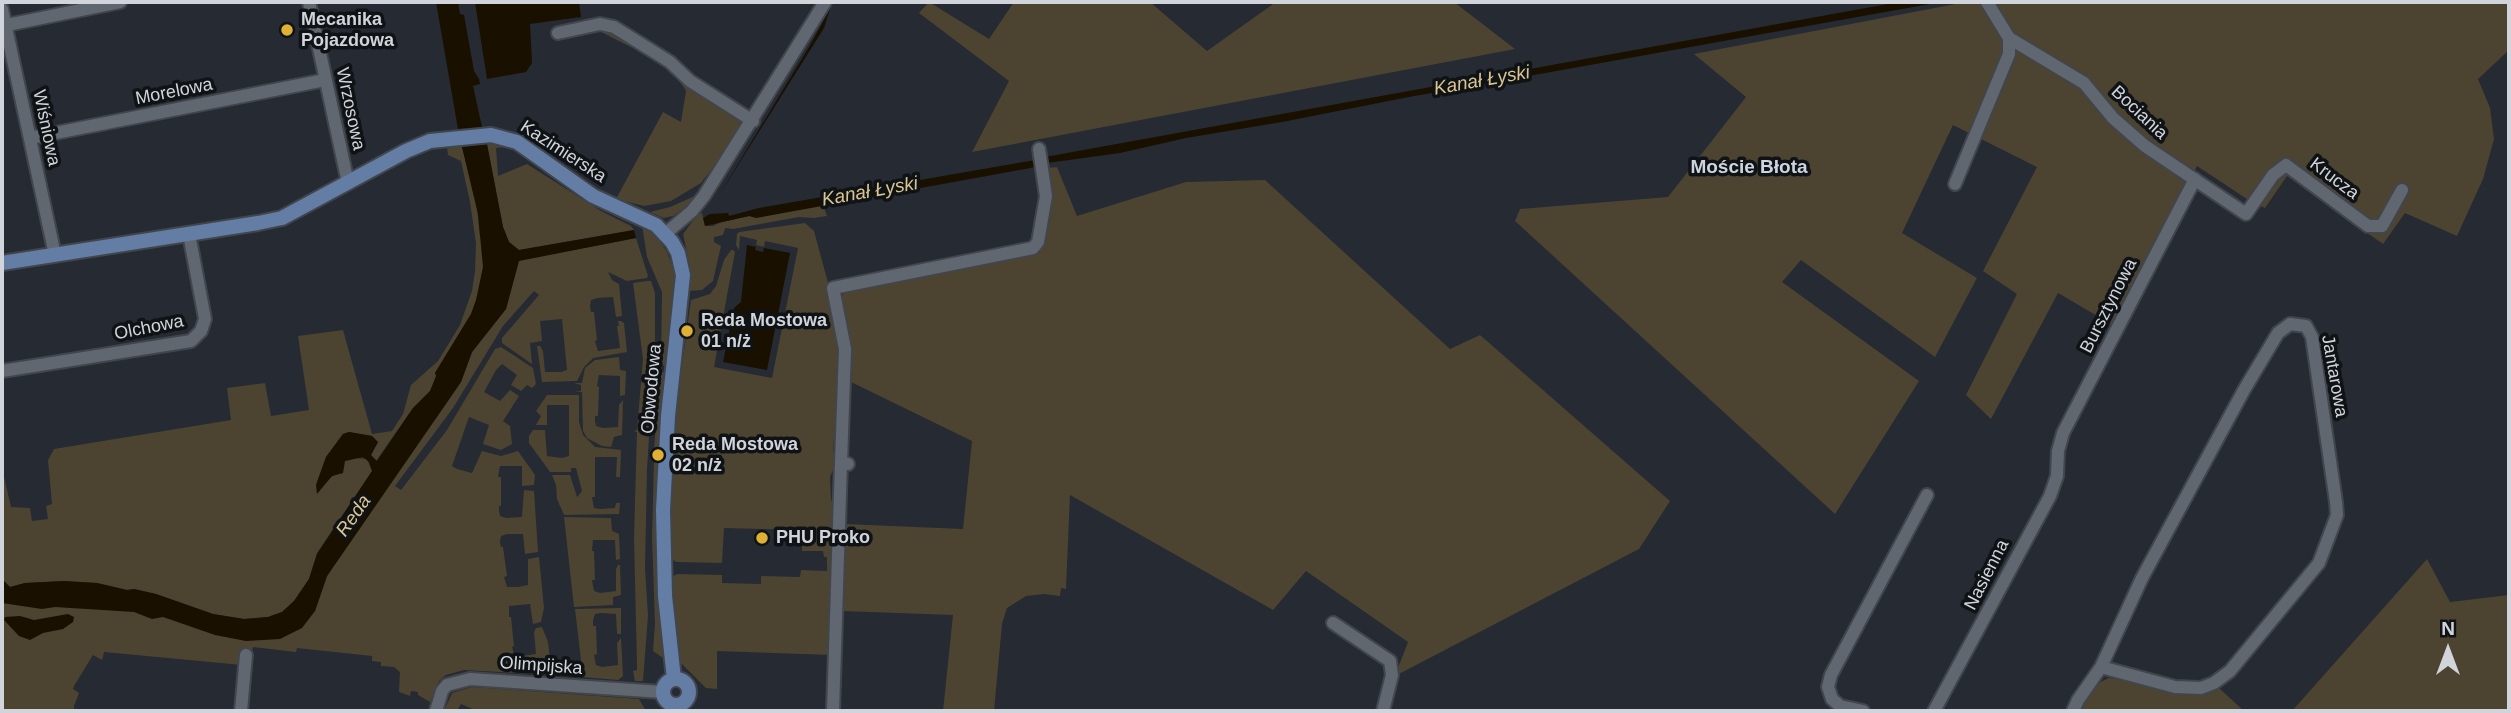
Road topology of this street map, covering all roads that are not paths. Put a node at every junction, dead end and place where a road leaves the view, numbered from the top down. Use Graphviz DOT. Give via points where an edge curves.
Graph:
graph roads {
  1 [pos="120,2"];
  2 [pos="309,2"];
  3 [pos="825,2"];
  4 [pos="1987,2"];
  5 [pos="2,9"];
  6 [pos="4,25"];
  7 [pos="558,33"];
  8 [pos="2009,38"];
  9 [pos="326,80"];
  10 [pos="753,121"];
  11 [pos="30,138"];
  12 [pos="1039,149"];
  13 [pos="2195,179"];
  14 [pos="348,183"];
  15 [pos="1955,184"];
  16 [pos="2402,190"];
  17 [pos="2246,214"];
  18 [pos="189,234"];
  19 [pos="666,234"];
  20 [pos="55,255"];
  21 [pos="2,263"];
  22 [pos="2,371"];
  23 [pos="2057,451"];
  24 [pos="1927,495"];
  25 [pos="1332,623"];
  26 [pos="246,655"];
  27 [pos="2101,667"];
  28 [pos="674,679"];
  29 [pos="663,692"];
  30 [pos="673,708"];
  31 [pos="242,711"];
  32 [pos="436,711"];
  33 [pos="833,711"];
  34 [pos="1383,711"];
  35 [pos="1863,711"];
  36 [pos="1934,711"];
  37 [pos="2073,711"];
  1 -- 6 [label="street"];
  2 -- 9 [label="street, Wrzosowa"];
  3 -- 10 [label="street"];
  4 -- 8 [label="street"];
  5 -- 6 [label="street, Wiśniowa"];
  6 -- 11 [label="street, Wiśniowa"];
  7 -- 10 [label="street" via="600,24 614,27"];
  8 -- 13 [label="street, Bociania" via="2084,83 2113,118 2145,146"];
  8 -- 15 [label="street" via="2004,71"];
  9 -- 11 [label="street, Morelowa"];
  9 -- 14 [label="street, Wrzosowa"];
  10 -- 19 [label="street" via="700,201"];
  11 -- 20 [label="street, Wiśniowa"];
  12 -- 33 [label="street" via="1046,197 1033,248 834,288 845,349 845,464"];
  13 -- 17 [label="street, Bociania"];
  13 -- 23 [label="street, Bursztynowa"];
  14 -- 18 [label="main road, Kazimierska" via="282,218"];
  14 -- 19 [label="main road, Kazimierska" via="430,141 491,135 517,142 593,196"];
  16 -- 17 [label="street, Krucza" via="2382,226 2368,226 2287,165 2273,175"];
  18 -- 20 [label="main road, Kazimierska"];
  18 -- 22 [label="street, Olchowa" via="205,319 191,341"];
  19 -- 28 [label="main road, Obwodowa" via="678,253 683,275 667,416 663,510 665,596"];
  20 -- 21 [label="main road, Kazimierska"];
  23 -- 36 [label="street, Nasienna" via="2057,476 2050,496"];
  24 -- 35 [label="street" via="1831,676 1832,699 1840,706"];
  25 -- 34 [label="street" via="1390,661 1392,676"];
  26 -- 31 [label="street"];
  27 -- 27 [label="street, Jantarowa" via="2142,578 2278,333 2290,324 2306,326 2312,337 2337,515 2319,564 2230,671 2214,682 2201,688 2175,687"];
  27 -- 37 [label="street, Jantarowa"];
  28 -- 29 [label="main road" via="666,683"];
  28 -- 30 [label="main road" via="685,682 689,693"];
  29 -- 30 [label="main road"];
  29 -- 32 [label="street, Olimpijska" via="470,679 447,685"];
}
